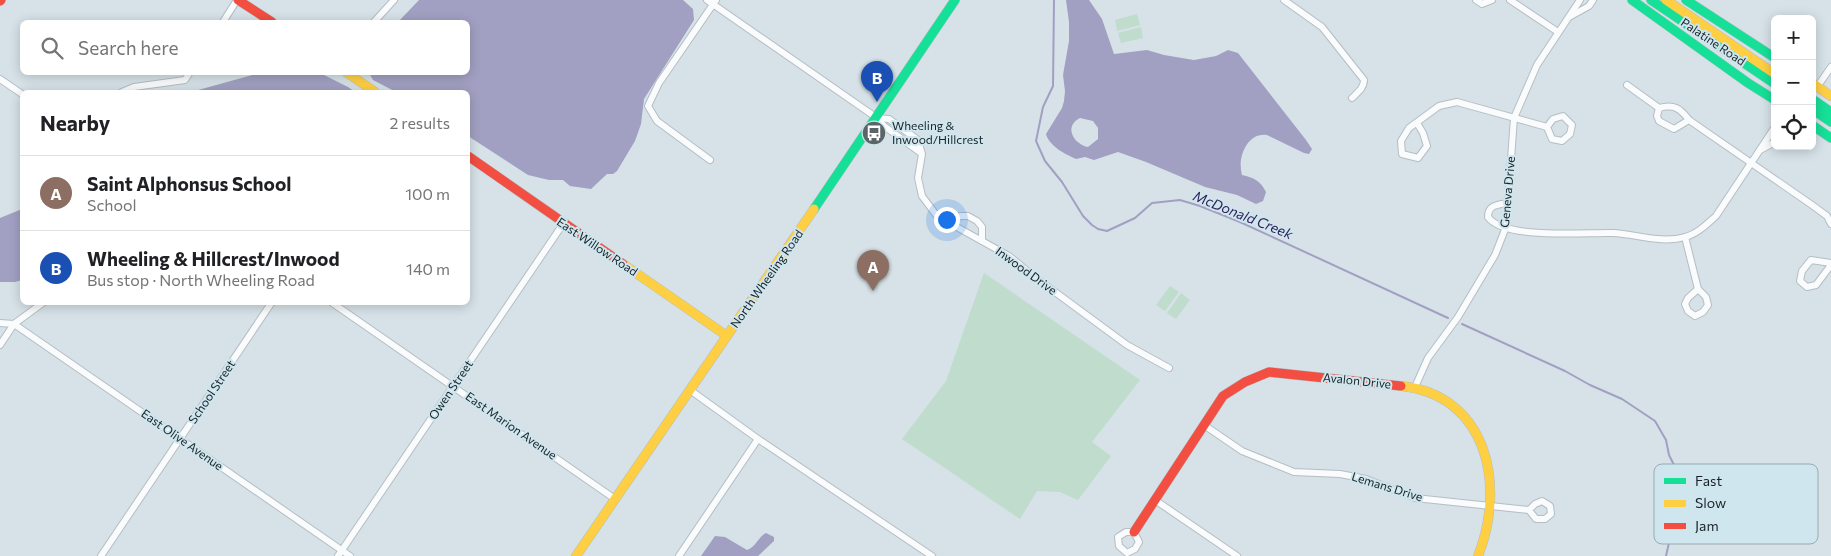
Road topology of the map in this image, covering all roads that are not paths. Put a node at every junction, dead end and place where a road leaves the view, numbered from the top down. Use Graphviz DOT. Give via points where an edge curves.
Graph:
graph roads {
  1 [pos="238,0"];
  2 [pos="394,0"];
  3 [pos="955,0"];
  4 [pos="1284,0"];
  5 [pos="1476,0"];
  6 [pos="1492,0"];
  7 [pos="1510,0"];
  8 [pos="1580,0"];
  9 [pos="1593,0"];
  10 [pos="1632,0"];
  11 [pos="1651,0"];
  12 [pos="1666,0"];
  13 [pos="1686,0"];
  14 [pos="712,1"];
  15 [pos="1570,17"];
  16 [pos="223,20"];
  17 [pos="269,20"];
  18 [pos="376,20"];
  19 [pos="1558,32"];
  20 [pos="1771,55"];
  21 [pos="1831,66"];
  22 [pos="1771,71"];
  23 [pos="188,75"];
  24 [pos="350,75"];
  25 [pos="0,79"];
  26 [pos="1771,81"];
  27 [pos="1816,84"];
  28 [pos="1627,85"];
  29 [pos="1816,86"];
  30 [pos="126,90"];
  31 [pos="372,90"];
  32 [pos="20,93"];
  33 [pos="1831,96"];
  34 [pos="1771,97"];
  35 [pos="1352,98"];
  36 [pos="1816,102"];
  37 [pos="1659,108"];
  38 [pos="1816,112"];
  39 [pos="1831,112"];
  40 [pos="878,118"];
  41 [pos="1514,118"];
  42 [pos="1689,120"];
  43 [pos="1831,122"];
  44 [pos="1416,123"];
  45 [pos="1547,126"];
  46 [pos="1816,128"];
  47 [pos="1771,133"];
  48 [pos="1831,138"];
  49 [pos="1771,144"];
  50 [pos="1759,151"];
  51 [pos="470,157"];
  52 [pos="710,160"];
  53 [pos="1751,162"];
  54 [pos="1507,203"];
  55 [pos="563,224"];
  56 [pos="950,224"];
  57 [pos="1831,224"];
  58 [pos="1506,227"];
  59 [pos="1685,237"];
  60 [pos="982,241"];
  61 [pos="1831,264"];
  62 [pos="1698,289"];
  63 [pos="40,305"];
  64 [pos="270,305"];
  65 [pos="335,305"];
  66 [pos="0,324"];
  67 [pos="14,324"];
  68 [pos="727,336"];
  69 [pos="0,345"];
  70 [pos="1169,368"];
  71 [pos="454,386"];
  72 [pos="1415,387"];
  73 [pos="690,390"];
  74 [pos="1204,424"];
  75 [pos="180,439"];
  76 [pos="758,439"];
  77 [pos="615,499"];
  78 [pos="1155,500"];
  79 [pos="1492,506"];
  80 [pos="1529,510"];
  81 [pos="1134,532"];
  82 [pos="340,553"];
  83 [pos="101,556"];
  84 [pos="350,556"];
  85 [pos="576,556"];
  86 [pos="679,556"];
  87 [pos="932,556"];
  88 [pos="1236,556"];
  89 [pos="1478,556"];
  1 -- 16 [label="street"];
  1 -- 17 [label="main road"];
  2 -- 18 [label="street"];
  3 -- 40 [label="main road, North Wheeling Road"];
  4 -- 35 [label="street" via="1322,27 1364,80"];
  5 -- 6 [label="street" via="1482,4"];
  7 -- 19 [label="street"];
  8 -- 15 [label="street, Geneva Drive"];
  9 -- 15 [label="street, Geneva Drive"];
  10 -- 34 [label="main road"];
  11 -- 26 [label="main road, Palatine Road"];
  12 -- 22 [label="main road, Palatine Road"];
  13 -- 20 [label="main road"];
  14 -- 40 [label="street, Inwood Drive"];
  14 -- 52 [label="street" via="658,82 648,106 657,121"];
  15 -- 19 [label="street, Geneva Drive"];
  19 -- 41 [label="street, Geneva Drive" via="1537,65"];
  21 -- 27 [label="street"];
  23 -- 30 [label="street" via="185,80 134,86"];
  24 -- 31 [label="main road"];
  25 -- 32 [label="street"];
  28 -- 37 [label="street"];
  29 -- 33 [label="main road"];
  36 -- 39 [label="main road"];
  37 -- 42 [label="street" via="1676,107"];
  37 -- 42 [label="street" via="1659,122 1674,129"];
  38 -- 43 [label="main road"];
  40 -- 56 [label="street, Inwood Drive" via="889,119 918,140 922,147 918,178 922,196 937,216"];
  40 -- 68 [label="main road, North Wheeling Road"];
  41 -- 44 [label="street" via="1457,102 1439,106"];
  41 -- 45 [label="street"];
  41 -- 54 [label="street, Geneva Drive"];
  42 -- 53 [label="street"];
  44 -- 44 [label="street" via="1402,141 1402,154 1418,158 1427,146 1424,133"];
  46 -- 48 [label="main road"];
  47 -- 50 [label="street"];
  49 -- 50 [label="street"];
  50 -- 53 [label="street"];
  51 -- 55 [label="main road, East Willow Road"];
  53 -- 57 [label="street" via="1819,210"];
  53 -- 59 [label="street" via="1716,216"];
  54 -- 58 [label="street, Geneva Drive"];
  54 -- 58 [label="street" via="1492,206 1488,213 1495,225"];
  55 -- 68 [label="main road, East Willow Road"];
  55 -- 71 [label="street, Owen Street"];
  56 -- 60 [label="street, Inwood Drive"];
  56 -- 60 [label="street" via="960,216 968,216 982,227"];
  58 -- 59 [label="street" via="1536,234 1616,233 1654,240"];
  58 -- 72 [label="street, Geneva Drive" via="1495,255 1458,317 1428,358"];
  59 -- 62 [label="street"];
  60 -- 70 [label="street, Inwood Drive" via="1008,256 1127,345"];
  61 -- 61 [label="street" via="1811,260 1802,271 1800,281 1807,287 1816,285"];
  62 -- 62 [label="street" via="1706,297 1708,305 1704,312 1695,316 1685,304"];
  63 -- 67 [label="street"];
  64 -- 75 [label="street, School Street"];
  65 -- 71 [label="street, East Marion Avenue"];
  66 -- 67 [label="street"];
  67 -- 69 [label="street"];
  67 -- 75 [label="street, East Olive Avenue"];
  68 -- 73 [label="main road, North Wheeling Road"];
  71 -- 77 [label="street, East Marion Avenue"];
  71 -- 82 [label="street, Owen Street"];
  72 -- 74 [label="main road, Avalon Drive" via="1269,372 1252,377 1223,396"];
  72 -- 79 [label="main road, Avalon Drive" via="1438,396 1473,427 1491,475"];
  73 -- 76 [label="street"];
  73 -- 77 [label="main road, North Wheeling Road"];
  74 -- 78 [label="main road, Avalon Drive"];
  74 -- 79 [label="street, Lemans Drive" via="1242,451 1294,472 1340,474 1366,479 1416,498"];
  75 -- 82 [label="street, East Olive Avenue"];
  75 -- 83 [label="street, School Street"];
  76 -- 86 [label="street"];
  76 -- 87 [label="street"];
  77 -- 85 [label="main road, North Wheeling Road"];
  78 -- 81 [label="main road, Avalon Drive"];
  78 -- 88 [label="street"];
  79 -- 80 [label="street, Lemans Drive"];
  79 -- 89 [label="main road, Avalon Drive"];
  82 -- 84 [label="street, East Olive Avenue"];
}
